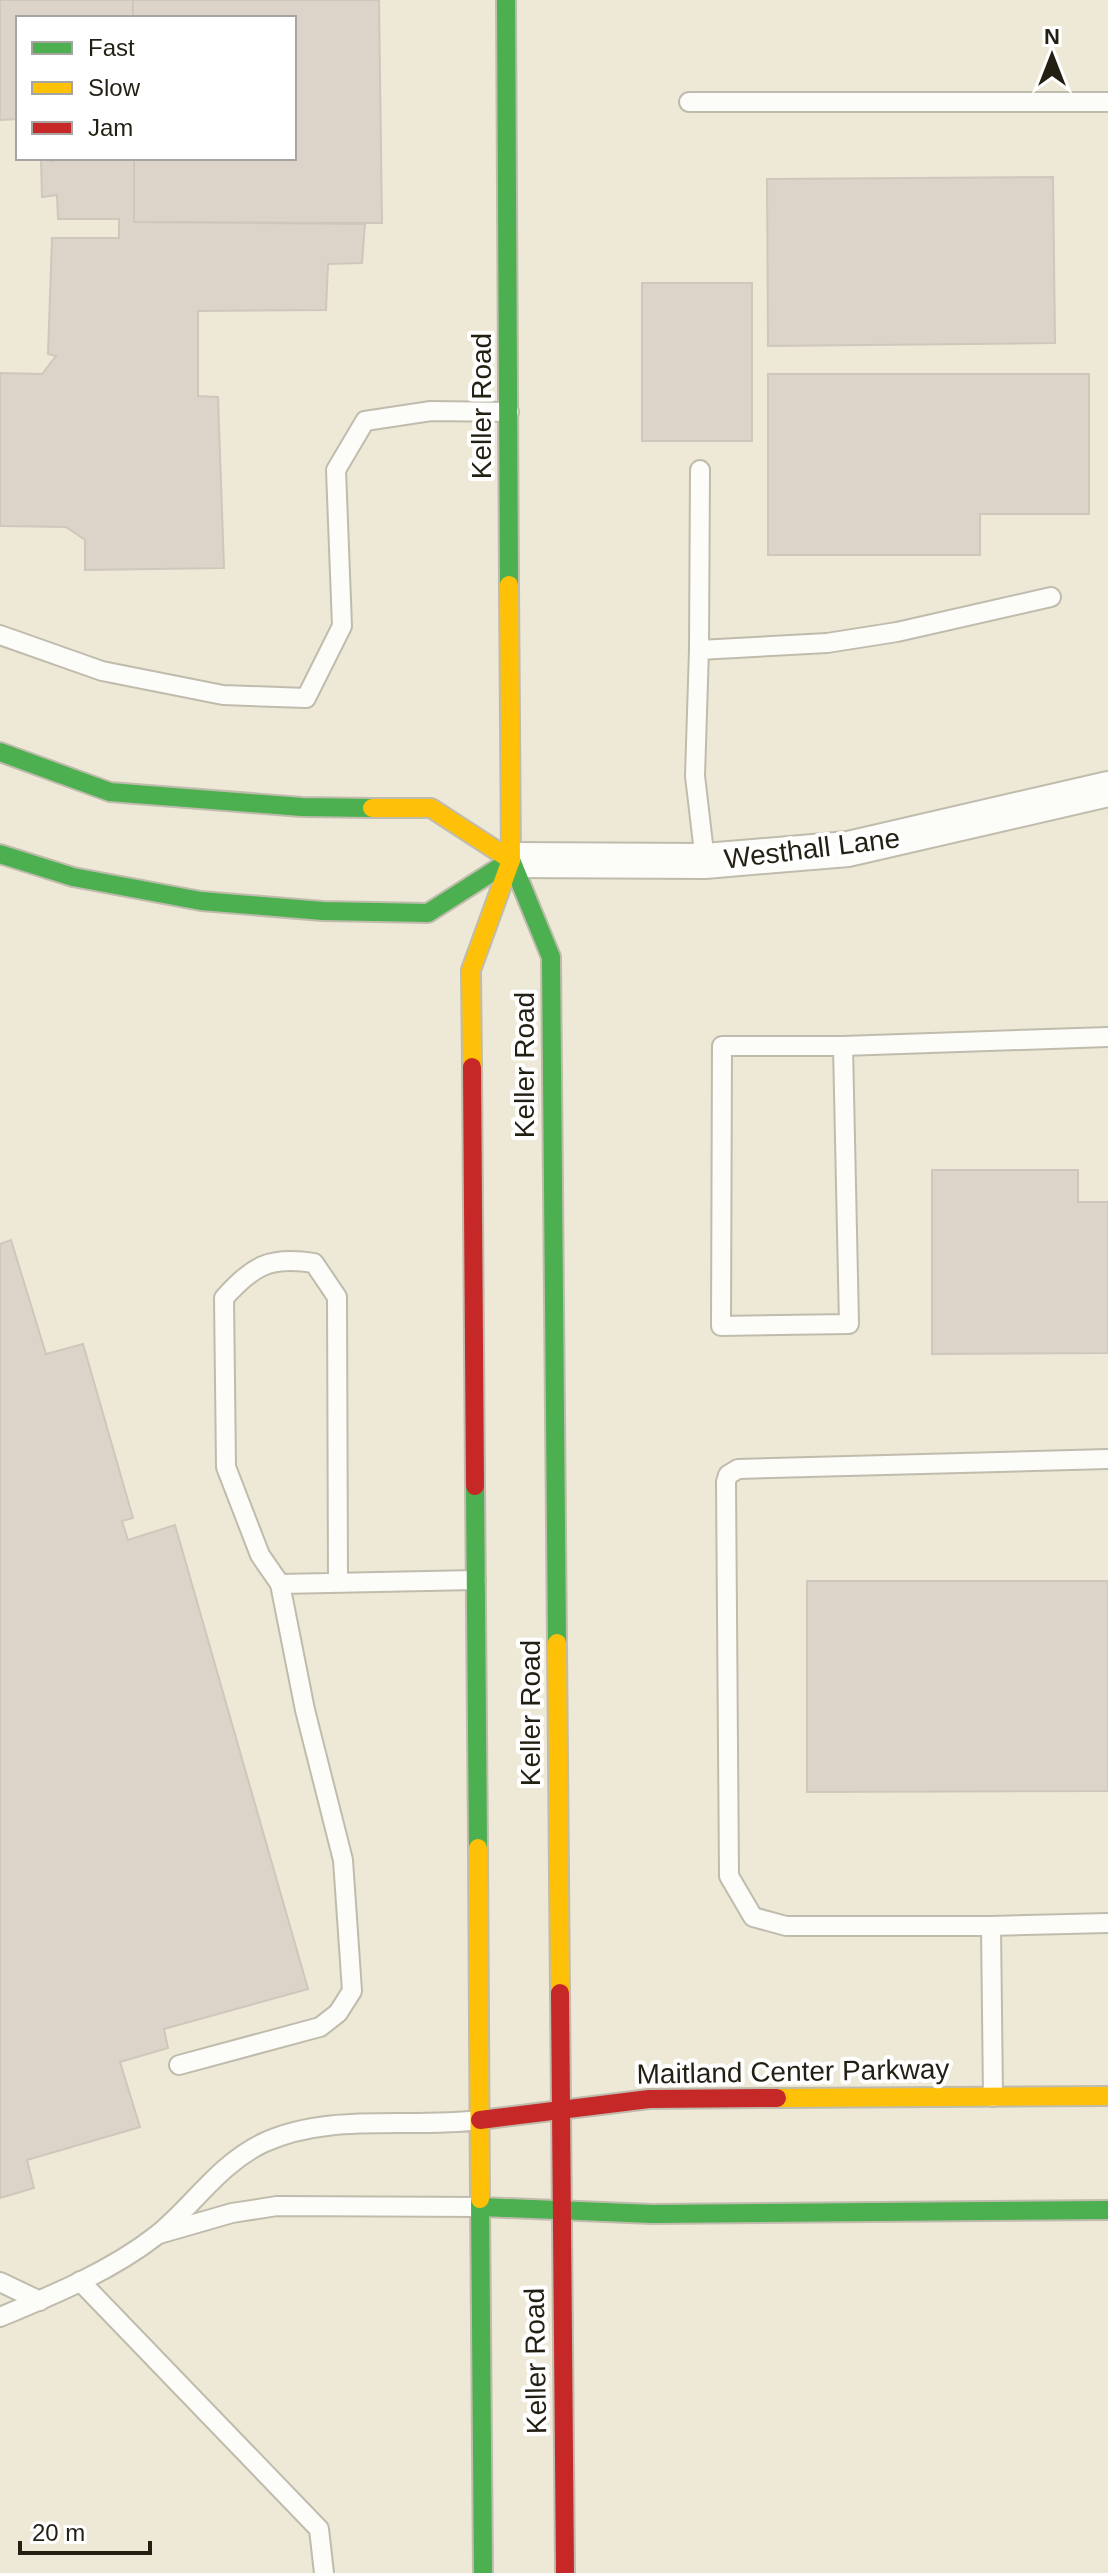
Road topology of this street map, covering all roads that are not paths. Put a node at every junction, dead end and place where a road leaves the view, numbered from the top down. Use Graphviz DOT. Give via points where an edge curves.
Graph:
graph roads {
  1 [pos="506,0"];
  2 [pos="689,102"];
  3 [pos="1108,102"];
  4 [pos="509,412"];
  5 [pos="700,470"];
  6 [pos="1051,597"];
  7 [pos="0,635"];
  8 [pos="699,650"];
  9 [pos="0,752"];
  10 [pos="1108,789"];
  11 [pos="0,854"];
  12 [pos="511,860"];
  13 [pos="705,861"];
  14 [pos="1108,1037"];
  15 [pos="843,1046"];
  16 [pos="1108,1459"];
  17 [pos="476,1580"];
  18 [pos="338,1583"];
  19 [pos="280,1584"];
  20 [pos="1108,1923"];
  21 [pos="991,1926"];
  22 [pos="179,2065"];
  23 [pos="1108,2096"];
  24 [pos="993,2097"];
  25 [pos="561,2110"];
  26 [pos="480,2120"];
  27 [pos="481,2207"];
  28 [pos="1108,2210"];
  29 [pos="561,2211"];
  30 [pos="157,2235"];
  31 [pos="80,2281"];
  32 [pos="0,2282"];
  33 [pos="40,2301"];
  34 [pos="0,2317"];
  35 [pos="324,2573"];
  36 [pos="483,2573"];
  37 [pos="565,2573"];
  1 -- 4 [label="street, Keller Road"];
  2 -- 3 [label="lane"];
  4 -- 7 [label="lane" via="431,411 365,421 336,470 342,626 306,698 223,695 102,671"];
  4 -- 12 [label="street, Keller Road"];
  5 -- 8 [label="lane"];
  6 -- 8 [label="lane" via="827,643"];
  8 -- 13 [label="lane" via="695,776"];
  9 -- 12 [label="street" via="110,792 302,807 431,808"];
  10 -- 13 [label="street, Westhall Lane" via="848,849"];
  11 -- 12 [label="street" via="73,877 201,901 428,913"];
  12 -- 13 [label="street, Westhall Lane"];
  12 -- 17 [label="street, Keller Road" via="471,970"];
  12 -- 25 [label="street, Keller Road" via="551,957"];
  14 -- 15 [label="lane"];
  15 -- 15 [label="lane" via="849,1324 721,1326 722,1046"];
  16 -- 21 [label="lane" via="738,1469 726,1482 729,1876 740,1898 753,1917 786,1926"];
  17 -- 18 [label="lane"];
  17 -- 26 [label="street, Keller Road"];
  18 -- 19 [label="lane"];
  18 -- 19 [label="lane" via="337,1297 314,1263 285,1258 248,1271 224,1298 226,1467 260,1555"];
  19 -- 22 [label="lane" via="343,1860 352,1991 338,2013 320,2027"];
  20 -- 21 [label="lane"];
  21 -- 24 [label="lane"];
  23 -- 24 [label="street, Maitland Center Parkway"];
  24 -- 25 [label="street, Maitland Center Parkway" via="649,2099"];
  25 -- 26 [label="street, Maitland Center Parkway"];
  25 -- 29 [label="street, Keller Road"];
  26 -- 27 [label="street, Keller Road"];
  26 -- 30 [label="lane" via="325,2125 263,2143 216,2175"];
  27 -- 29 [label="street"];
  27 -- 30 [label="lane" via="277,2206"];
  27 -- 36 [label="street, Keller Road"];
  28 -- 29 [label="street"];
  29 -- 37 [label="street, Keller Road"];
  30 -- 31 [label="lane"];
  31 -- 33 [label="lane"];
  31 -- 35 [label="lane" via="319,2529"];
  32 -- 33 [label="lane"];
  33 -- 34 [label="lane"];
}
